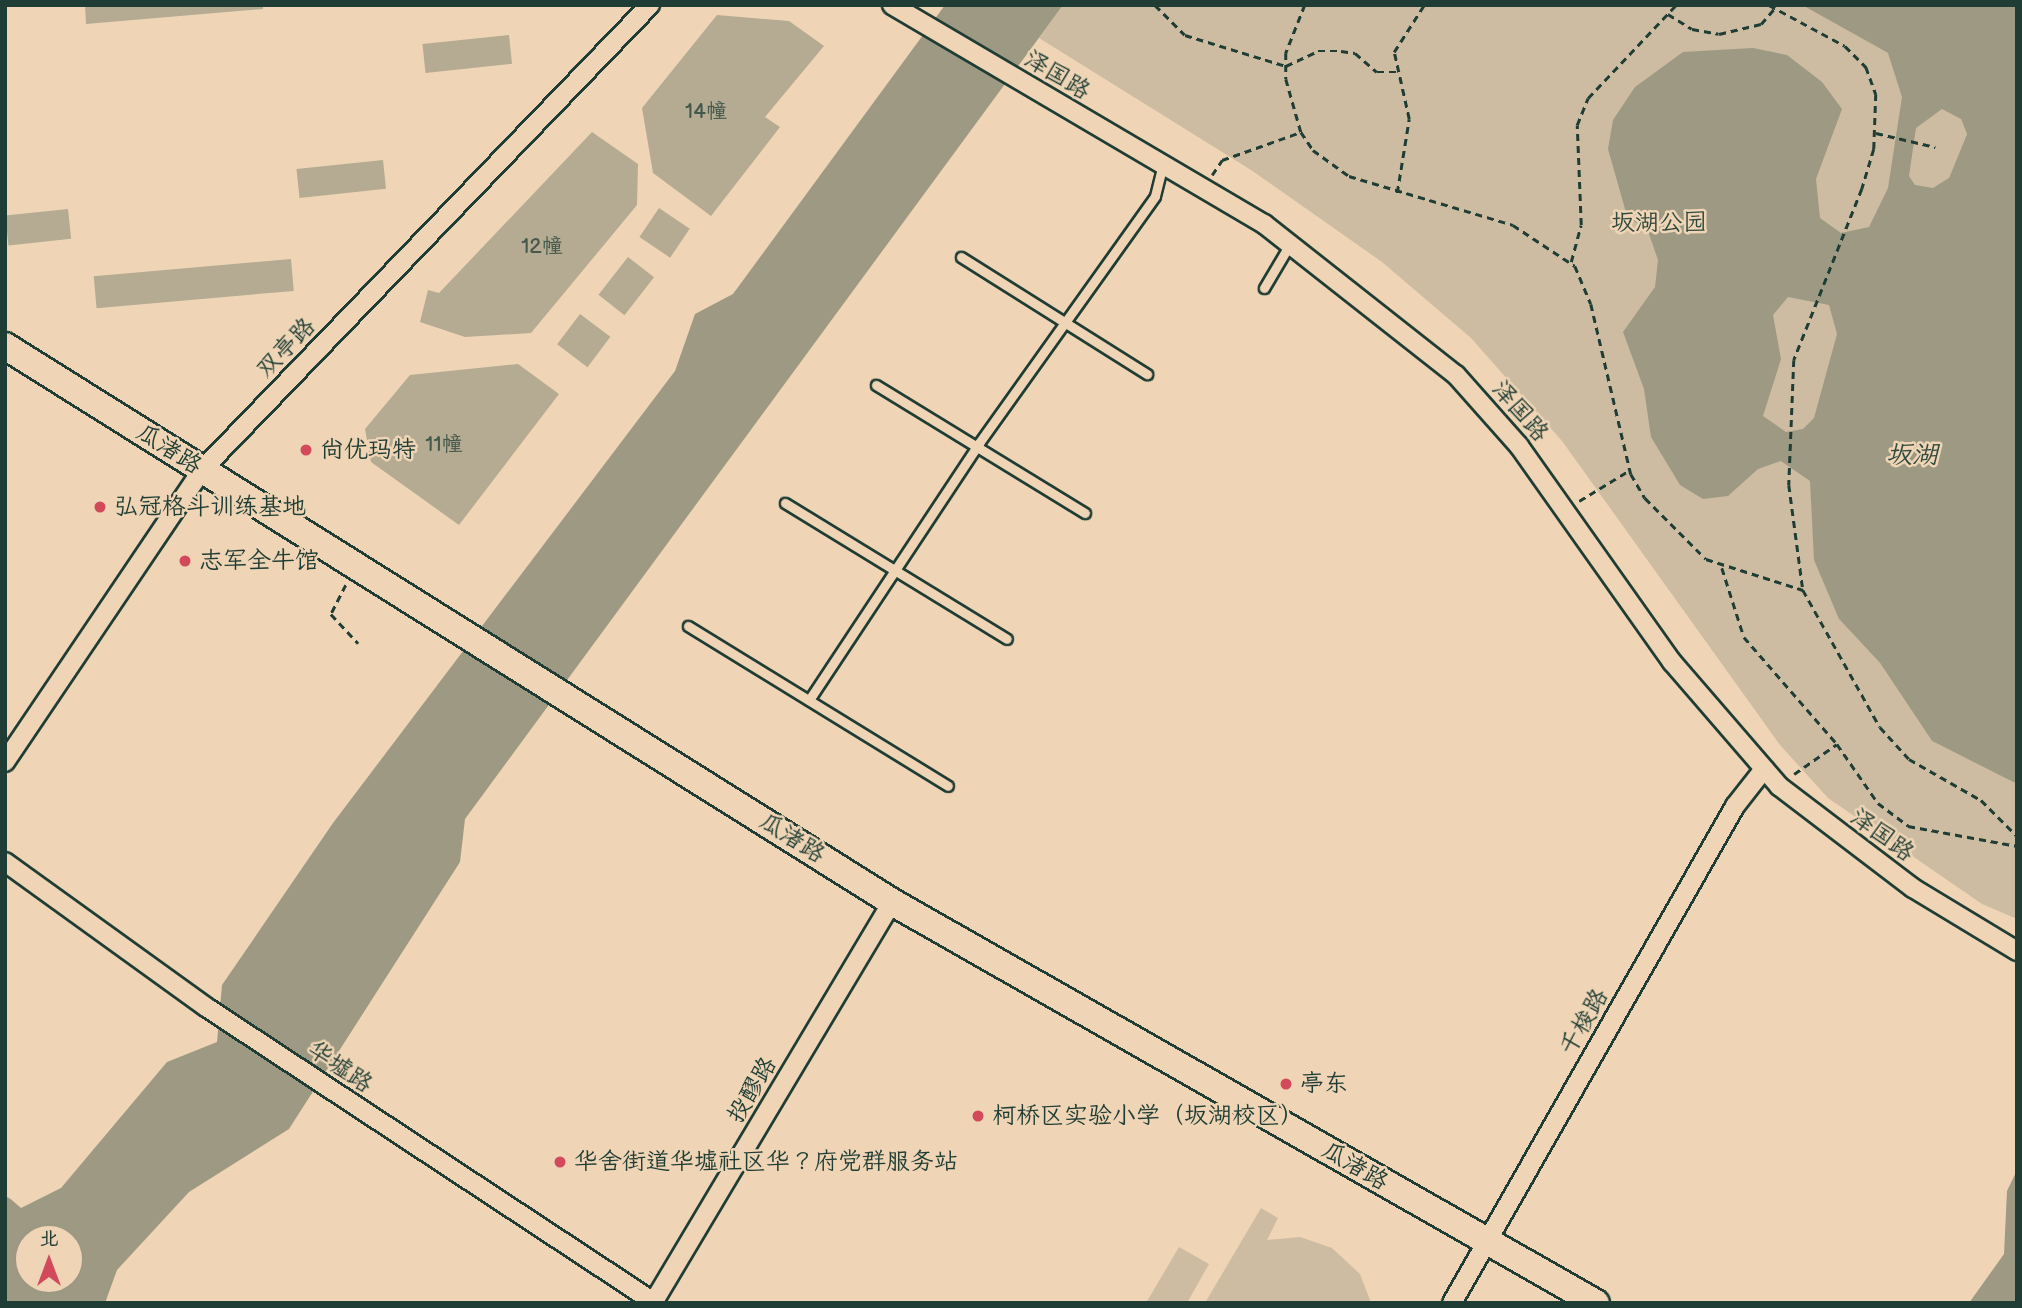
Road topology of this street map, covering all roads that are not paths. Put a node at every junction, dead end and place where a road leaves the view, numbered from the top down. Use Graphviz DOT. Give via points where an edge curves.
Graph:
graph roads {
  1 [pos="650,5"];
  2 [pos="892,5"];
  3 [pos="1163,165"];
  4 [pos="1290,244"];
  5 [pos="961,257"];
  6 [pos="1264,288"];
  7 [pos="1064,323"];
  8 [pos="5,346"];
  9 [pos="1147,374"];
  10 [pos="876,385"];
  11 [pos="979,443"];
  12 [pos="202,470"];
  13 [pos="785,503"];
  14 [pos="1085,513"];
  15 [pos="894,571"];
  16 [pos="688,626"];
  17 [pos="1007,639"];
  18 [pos="809,700"];
  19 [pos="5,762"];
  20 [pos="1764,769"];
  21 [pos="948,786"];
  22 [pos="5,862"];
  23 [pos="892,902"];
  24 [pos="2017,951"];
  25 [pos="1487,1242"];
  26 [pos="654,1302"];
  27 [pos="1452,1303"];
  28 [pos="1596,1303"];
  1 -- 12 [label="street, 双亭路"];
  2 -- 3 [label="street, 泽国路"];
  3 -- 4 [label="street, 泽国路"];
  3 -- 7 [label="lane" via="1155,196"];
  4 -- 6 [label="lane"];
  4 -- 20 [label="street, 泽国路" via="1456,374 1567,511 1672,662"];
  5 -- 7 [label="lane"];
  7 -- 9 [label="lane"];
  7 -- 11 [label="lane"];
  8 -- 12 [label="street, 瓜渚路"];
  10 -- 11 [label="lane"];
  11 -- 14 [label="lane"];
  11 -- 15 [label="lane"];
  12 -- 19 [label="street, 双亭路"];
  12 -- 23 [label="street, 瓜渚路"];
  13 -- 15 [label="lane"];
  15 -- 17 [label="lane"];
  15 -- 18 [label="lane"];
  16 -- 18 [label="lane"];
  18 -- 21 [label="lane"];
  20 -- 24 [label="street, 泽国路" via="1779,786 1913,888"];
  20 -- 25 [label="street, 千梭路" via="1735,807"];
  22 -- 26 [label="street, 华墟路" via="206,1007"];
  23 -- 25 [label="street, 瓜渚路"];
  23 -- 26 [label="street, 投醪路"];
  25 -- 27 [label="street, 千梭路"];
  25 -- 28 [label="street, 瓜渚路"];
}
